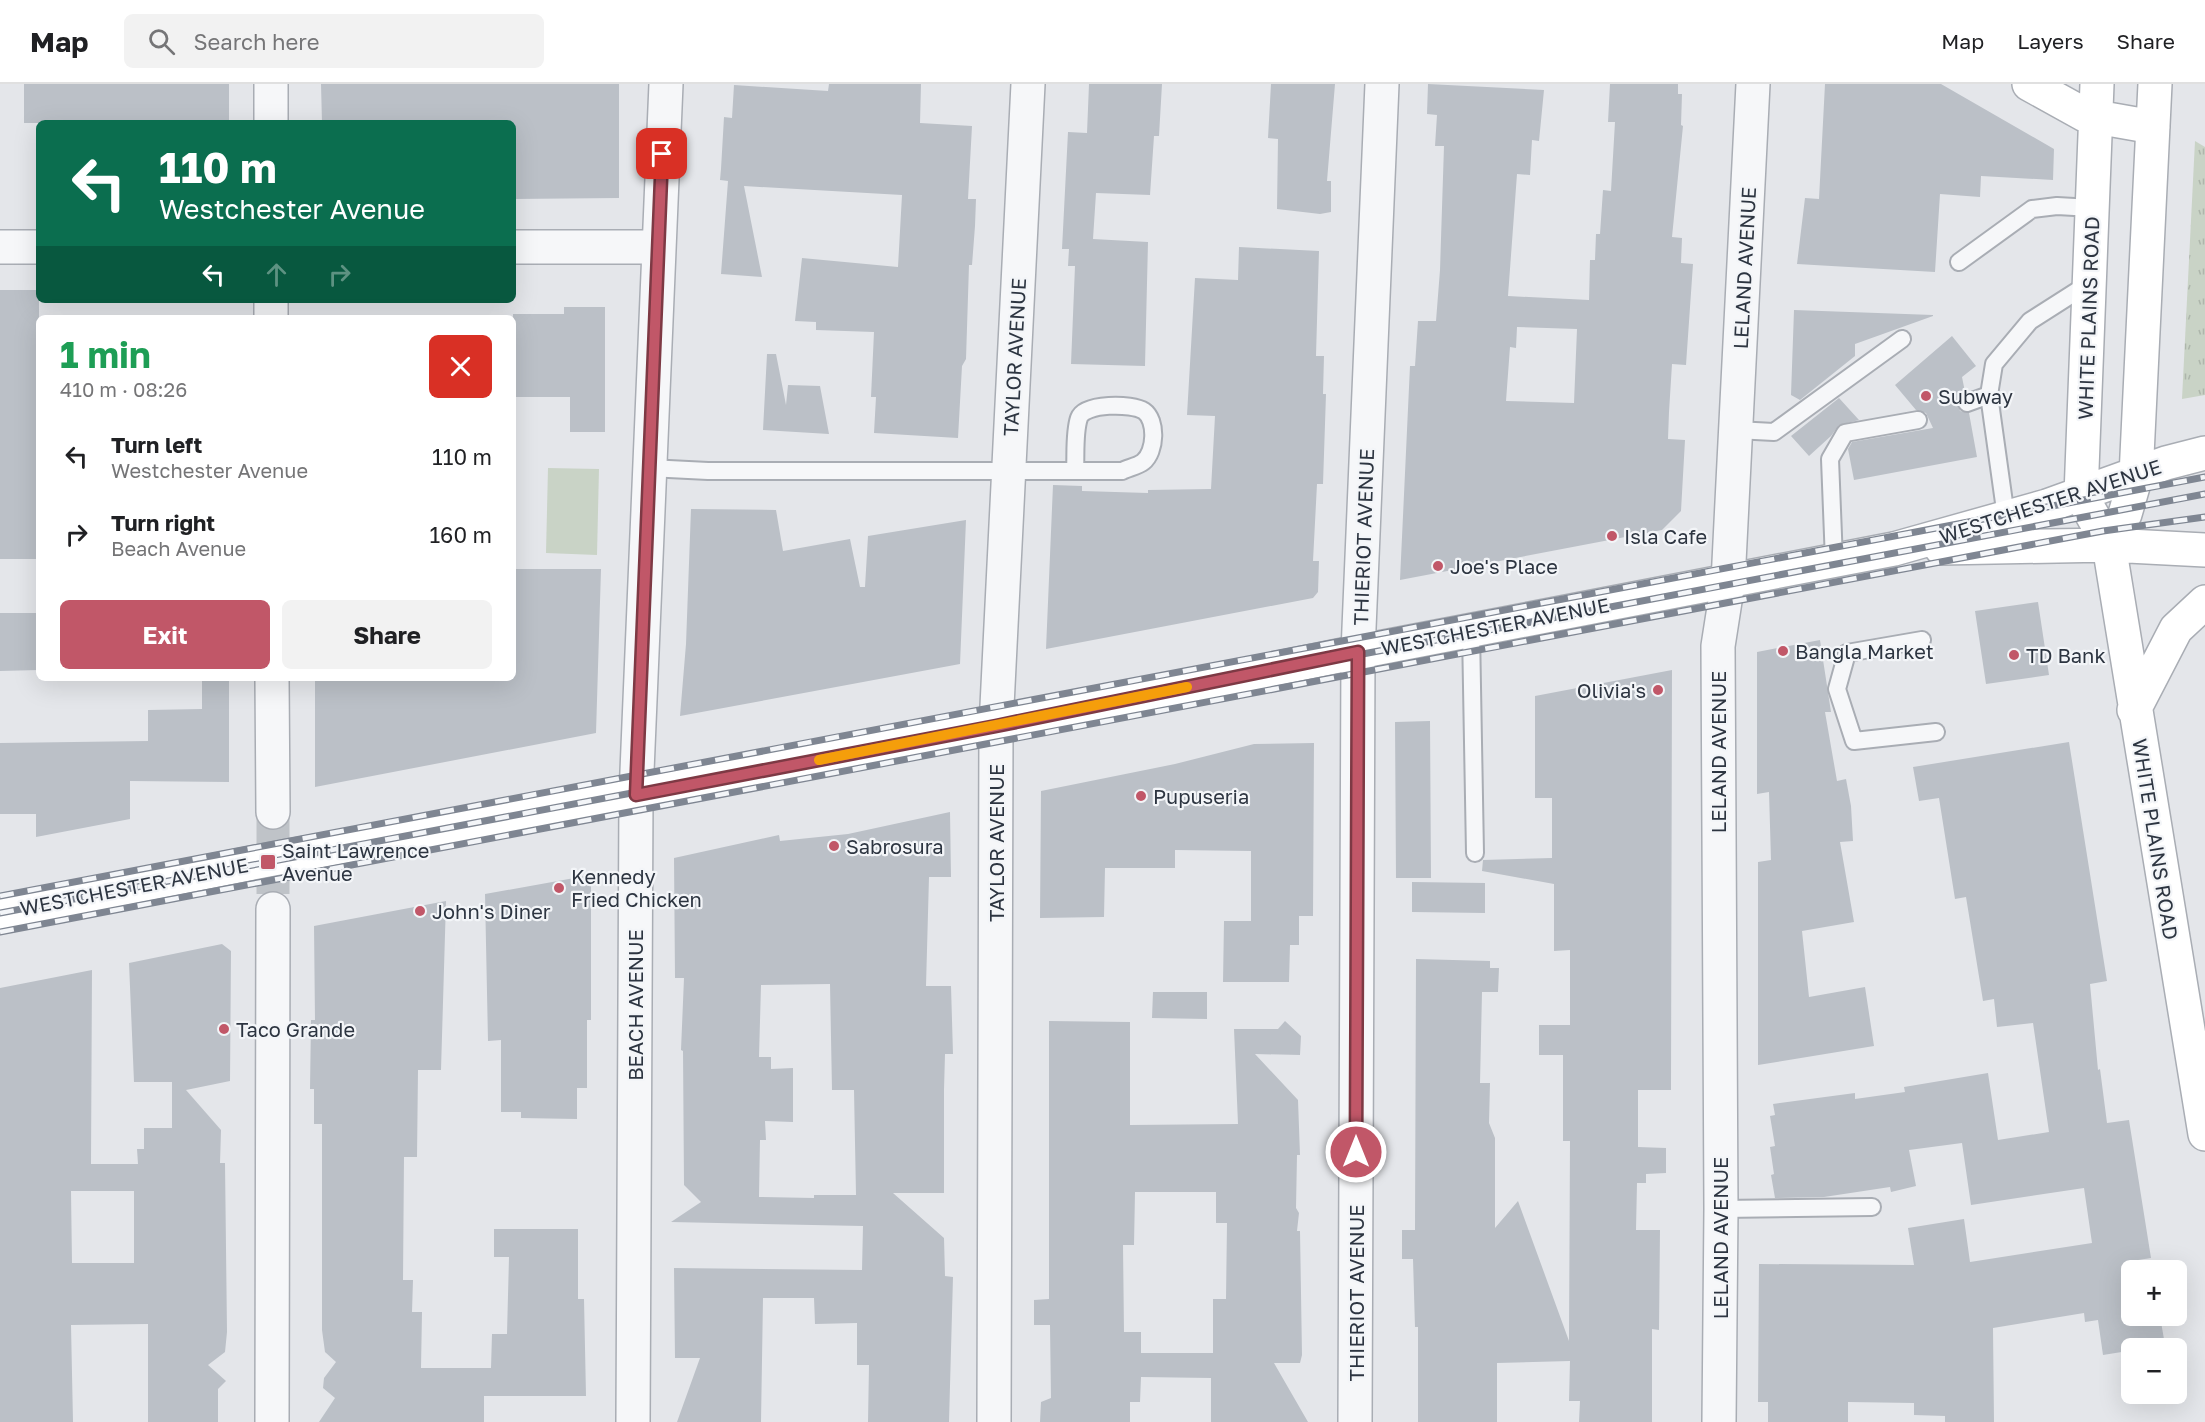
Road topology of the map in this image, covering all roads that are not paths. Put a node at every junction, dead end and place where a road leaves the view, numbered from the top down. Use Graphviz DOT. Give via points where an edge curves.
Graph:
graph roads {
  1 [pos="271,84"];
  2 [pos="666,84"];
  3 [pos="1028,84"];
  4 [pos="1382,84"];
  5 [pos="1753,84"];
  6 [pos="2030,84"];
  7 [pos="2097,84"];
  8 [pos="2155,84"];
  9 [pos="2095,117"];
  10 [pos="271,120"];
  11 [pos="2153,126"];
  12 [pos="2092,208"];
  13 [pos="0,247"];
  14 [pos="36,247"];
  15 [pos="516,247"];
  16 [pos="658,247"];
  17 [pos="1959,262"];
  18 [pos="2088,284"];
  19 [pos="1902,339"];
  20 [pos="1989,395"];
  21 [pos="1967,403"];
  22 [pos="1918,420"];
  23 [pos="1736,430"];
  24 [pos="2205,453"];
  25 [pos="649,468"];
  26 [pos="1075,470"];
  27 [pos="1009,472"];
  28 [pos="2136,476"];
  29 [pos="2080,495"];
  30 [pos="2006,517"];
  31 [pos="2109,545"];
  32 [pos="1894,549"];
  33 [pos="2205,550"];
  34 [pos="1834,561"];
  35 [pos="1728,582"];
  36 [pos="2205,602"];
  37 [pos="1471,631"];
  38 [pos="1922,640"];
  39 [pos="1358,652"];
  40 [pos="272,681"];
  41 [pos="2134,710"];
  42 [pos="996,726"];
  43 [pos="1936,732"];
  44 [pos="636,795"];
  45 [pos="273,812"];
  46 [pos="1475,853"];
  47 [pos="273,909"];
  48 [pos="0,913"];
  49 [pos="2205,1134"];
  50 [pos="1872,1207"];
  51 [pos="1721,1209"];
  52 [pos="272,1422"];
  53 [pos="633,1422"];
  54 [pos="994,1422"];
  55 [pos="1356,1422"];
  56 [pos="1719,1422"];
  1 -- 10 [label="street"];
  2 -- 16 [label="street, BEACH AVENUE"];
  3 -- 27 [label="street, TAYLOR AVENUE"];
  4 -- 39 [label="street, THIERIOT AVENUE"];
  5 -- 23 [label="street, LELAND AVENUE"];
  6 -- 9 [label="main road" via="2075,111"];
  7 -- 9 [label="main road, WHITE PLAINS ROAD"];
  8 -- 11 [label="main road"];
  9 -- 11 [label="main road"];
  9 -- 12 [label="main road, WHITE PLAINS ROAD"];
  11 -- 28 [label="main road"];
  12 -- 17 [label="lane" via="2032,209"];
  12 -- 18 [label="main road, WHITE PLAINS ROAD"];
  13 -- 14 [label="street"];
  15 -- 16 [label="street"];
  16 -- 25 [label="street, BEACH AVENUE"];
  18 -- 20 [label="lane" via="2030,321 1994,364"];
  18 -- 29 [label="main road, WHITE PLAINS ROAD"];
  19 -- 23 [label="lane" via="1774,432"];
  20 -- 21 [label="lane"];
  20 -- 30 [label="lane"];
  22 -- 34 [label="lane" via="1845,433 1830,459"];
  23 -- 35 [label="street, LELAND AVENUE"];
  24 -- 28 [label="main road, WESTCHESTER AVENUE"];
  25 -- 27 [label="lane"];
  25 -- 44 [label="street, BEACH AVENUE"];
  26 -- 26 [label="lane" via="1122,471 1145,461 1151,449 1153,425 1144,411 1095,406 1085,410 1079,418"];
  26 -- 27 [label="lane"];
  27 -- 42 [label="street, TAYLOR AVENUE"];
  28 -- 29 [label="main road, WESTCHESTER AVENUE"];
  28 -- 31 [label="main road" via="2125,514"];
  29 -- 30 [label="main road, WESTCHESTER AVENUE"];
  29 -- 31 [label="main road, WHITE PLAINS ROAD"];
  30 -- 32 [label="main road, WESTCHESTER AVENUE"];
  31 -- 32 [label="main road, WESTCHESTER AVENUE"];
  31 -- 33 [label="main road, WESTCHESTER AVENUE"];
  31 -- 41 [label="main road, WHITE PLAINS ROAD"];
  32 -- 34 [label="main road, WESTCHESTER AVENUE"];
  34 -- 35 [label="main road, WESTCHESTER AVENUE"];
  35 -- 37 [label="main road, WESTCHESTER AVENUE"];
  35 -- 51 [label="street, LELAND AVENUE" via="1718,646"];
  36 -- 41 [label="main road" via="2176,629"];
  37 -- 39 [label="main road, WESTCHESTER AVENUE"];
  37 -- 46 [label="lane"];
  38 -- 43 [label="lane" via="1847,653 1837,688 1854,741"];
  39 -- 42 [label="main road, WESTCHESTER AVENUE"];
  39 -- 55 [label="street, THIERIOT AVENUE"];
  40 -- 45 [label="street"];
  41 -- 49 [label="main road, WHITE PLAINS ROAD"];
  42 -- 44 [label="main road, WESTCHESTER AVENUE"];
  42 -- 54 [label="street, TAYLOR AVENUE"];
  44 -- 48 [label="main road, WESTCHESTER AVENUE" via="273,859"];
  44 -- 53 [label="street, BEACH AVENUE"];
  47 -- 52 [label="street"];
  50 -- 51 [label="lane"];
  51 -- 56 [label="street, LELAND AVENUE"];
}
